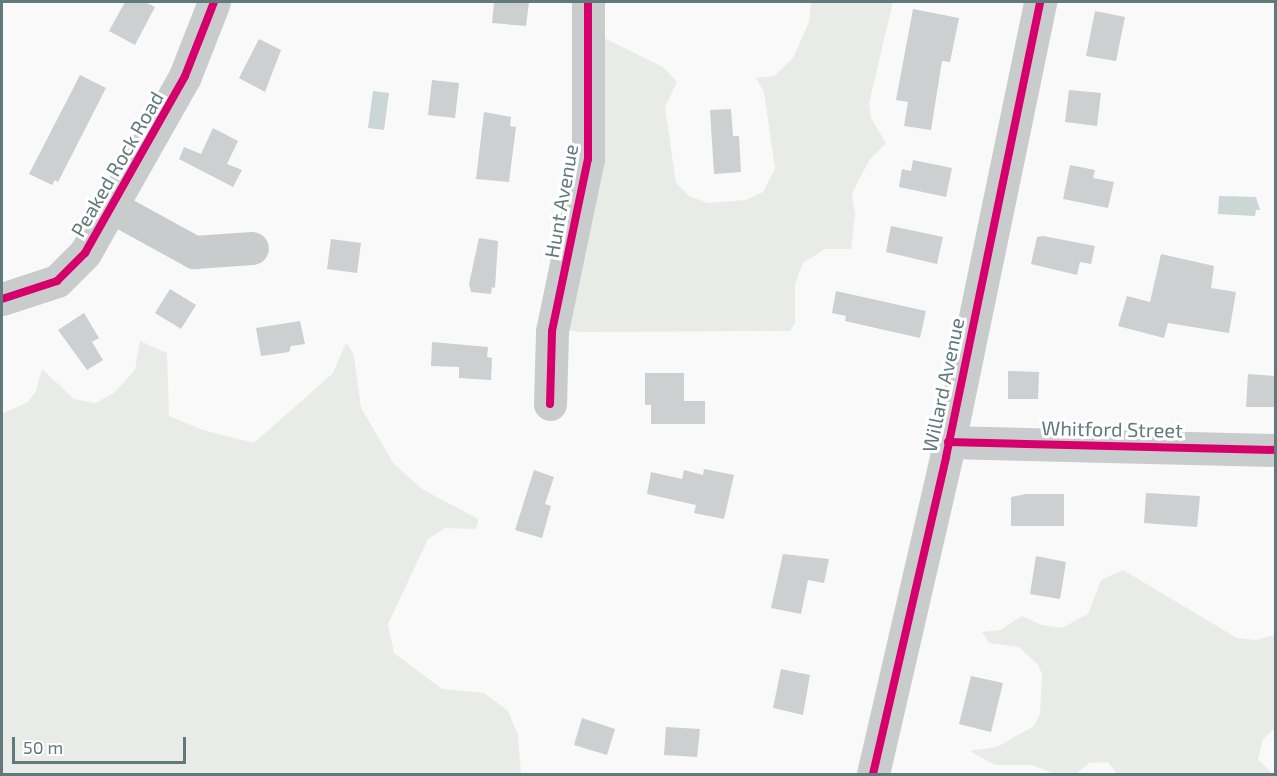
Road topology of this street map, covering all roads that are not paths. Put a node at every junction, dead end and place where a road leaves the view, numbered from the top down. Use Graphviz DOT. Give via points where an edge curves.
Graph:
graph roads {
  1 [pos="214,2"];
  2 [pos="588,2"];
  3 [pos="1040,2"];
  4 [pos="112,207"];
  5 [pos="252,248"];
  6 [pos="2,299"];
  7 [pos="550,404"];
  8 [pos="948,442"];
  9 [pos="1275,450"];
  10 [pos="873,774"];
  1 -- 4 [label="street, Peaked Rock Road" via="185,76"];
  2 -- 7 [label="street, Hunt Avenue" via="588,159 552,331"];
  3 -- 8 [label="street, Willard Avenue"];
  4 -- 5 [label="street" via="194,252"];
  4 -- 6 [label="street, Peaked Rock Road" via="86,253 57,281"];
  8 -- 9 [label="street, Whitford Street"];
  8 -- 10 [label="street, Willard Avenue"];
}
